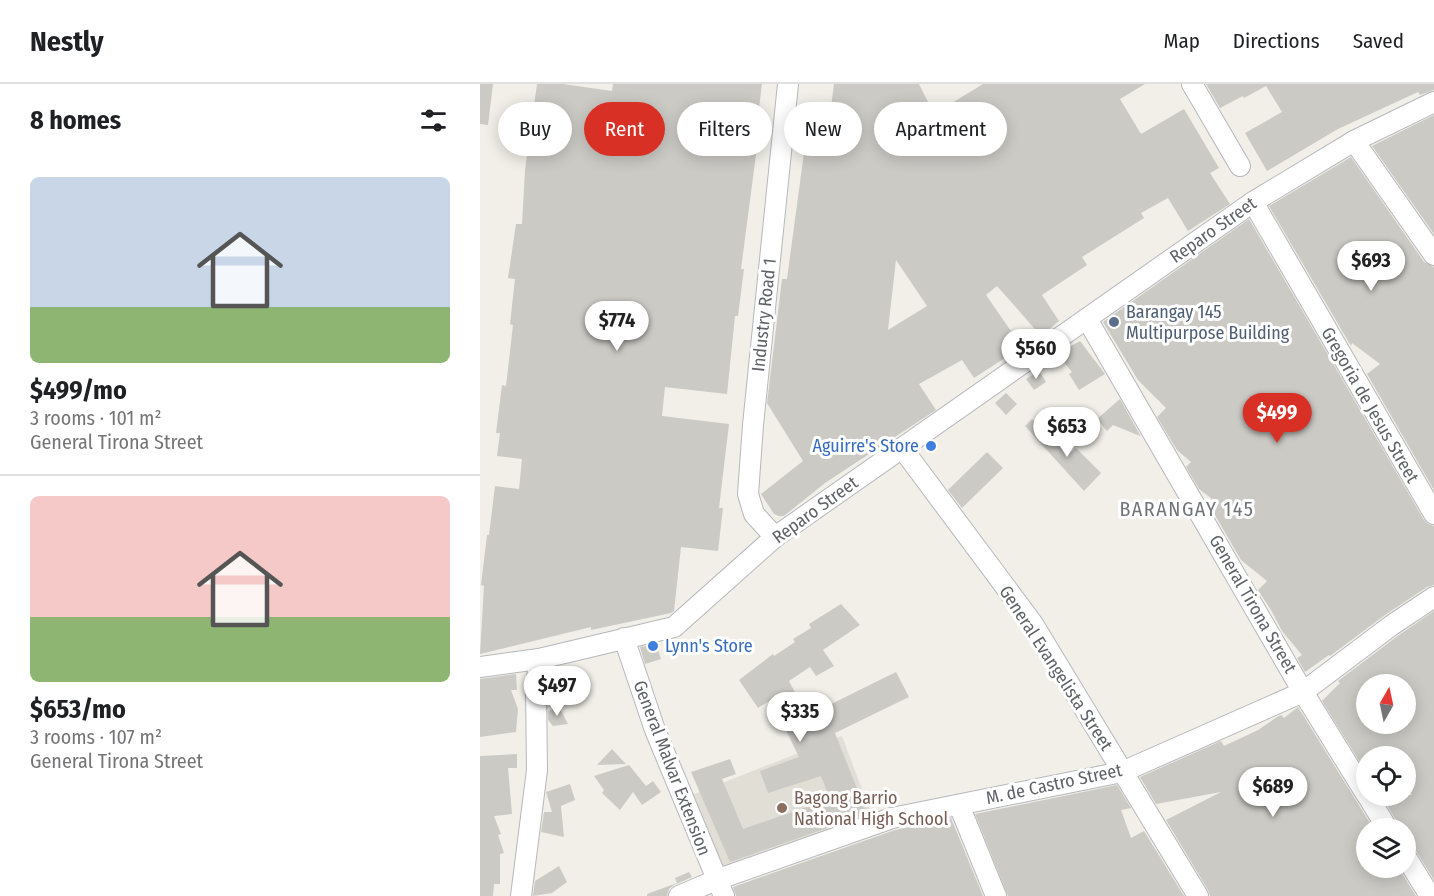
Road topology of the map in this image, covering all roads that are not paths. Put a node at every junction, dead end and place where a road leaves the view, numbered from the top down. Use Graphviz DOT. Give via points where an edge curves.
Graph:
graph roads {
  1 [pos="788,84"];
  2 [pos="1192,84"];
  3 [pos="1434,102"];
  4 [pos="1354,141"];
  5 [pos="1240,166"];
  6 [pos="1252,202"];
  7 [pos="1434,255"];
  8 [pos="1087,320"];
  9 [pos="902,448"];
  10 [pos="1427,486"];
  11 [pos="1434,514"];
  12 [pos="776,537"];
  13 [pos="1434,597"];
  14 [pos="624,638"];
  15 [pos="539,659"];
  16 [pos="480,667"];
  17 [pos="1303,692"];
  18 [pos="1122,772"];
  19 [pos="1356,777"];
  20 [pos="958,805"];
  21 [pos="1416,874"];
  22 [pos="720,888"];
  23 [pos="1434,893"];
  24 [pos="521,896"];
  25 [pos="679,896"];
  26 [pos="996,896"];
  27 [pos="1198,896"];
  28 [pos="1429,896"];
  1 -- 12 [label="street, Industry Road 1" via="748,494 754,514"];
  2 -- 5 [label="street"];
  3 -- 4 [label="street, Reparo Street"];
  4 -- 6 [label="street, Reparo Street"];
  4 -- 7 [label="street"];
  6 -- 8 [label="street, Reparo Street"];
  6 -- 10 [label="street, Gregoria de Jesus Street"];
  8 -- 9 [label="street, Reparo Street"];
  8 -- 17 [label="street, General Tirona Street"];
  9 -- 12 [label="street, Reparo Street"];
  9 -- 18 [label="street, General Evangelista Street" via="1032,624"];
  10 -- 11 [label="street, Gregoria de Jesus Street"];
  12 -- 14 [label="street, Reparo Street" via="680,624"];
  13 -- 17 [label="street, M. de Castro Street"];
  14 -- 15 [label="street, Reparo Street"];
  14 -- 22 [label="street, General Malvar Extension" via="656,730"];
  15 -- 16 [label="street, Reparo Street"];
  15 -- 24 [label="street" via="537,770"];
  17 -- 18 [label="street, M. de Castro Street"];
  17 -- 19 [label="street, General Tirona Street"];
  18 -- 20 [label="street, M. de Castro Street"];
  18 -- 27 [label="street, General Evangelista Street"];
  20 -- 22 [label="street, M. de Castro Street" via="892,818"];
  20 -- 26 [label="street"];
  21 -- 28 [label="street"];
  22 -- 25 [label="street, M. de Castro Street"];
  23 -- 28 [label="street"];
}
